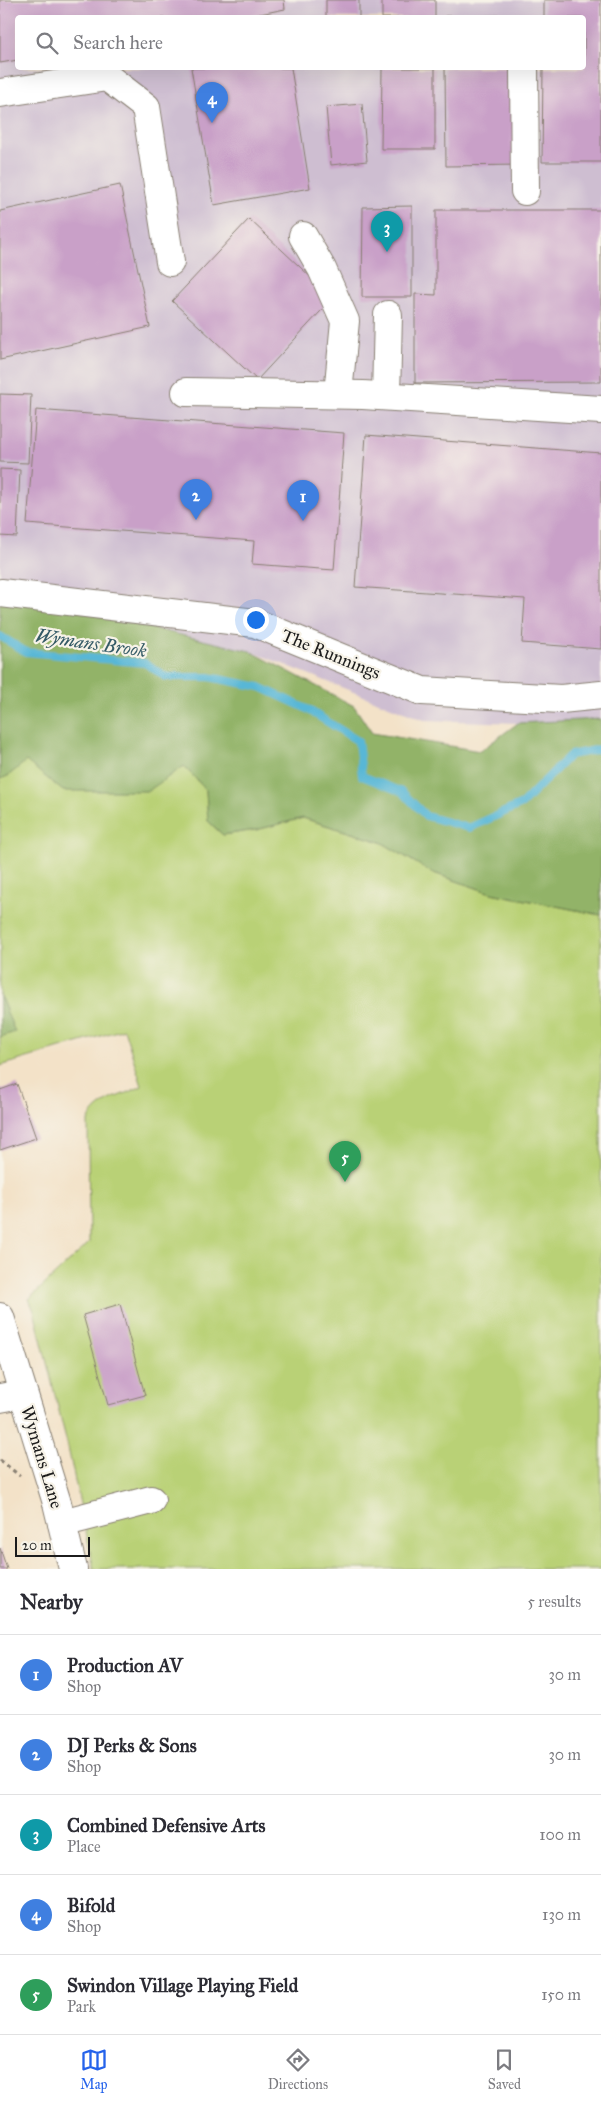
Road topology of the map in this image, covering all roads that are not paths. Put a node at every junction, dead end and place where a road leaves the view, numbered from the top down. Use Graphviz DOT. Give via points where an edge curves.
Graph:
graph roads {
  1 [pos="524,70"];
  2 [pos="0,93"];
  3 [pos="525,191"];
  4 [pos="303,236"];
  5 [pos="170,262"];
  6 [pos="388,315"];
  7 [pos="186,392"];
  8 [pos="338,394"];
  9 [pos="386,396"];
  10 [pos="601,410"];
  11 [pos="1,593"];
  12 [pos="601,695"];
  13 [pos="0,1317"];
  14 [pos="11,1396"];
  15 [pos="151,1500"];
  16 [pos="62,1523"];
  17 [pos="73,1569"];
  1 -- 3 [label="street"];
  2 -- 5 [label="street" via="107,77 146,107"];
  4 -- 8 [label="street" via="322,269 344,321"];
  6 -- 9 [label="street"];
  7 -- 8 [label="street"];
  8 -- 9 [label="street"];
  9 -- 10 [label="street"];
  11 -- 12 [label="street, The Runnings" via="255,622 422,691 561,700"];
  13 -- 14 [label="street, Wymans Lane"];
  14 -- 16 [label="street, Wymans Lane"];
  15 -- 16 [label="street"];
  16 -- 17 [label="street, Wymans Lane"];
}
